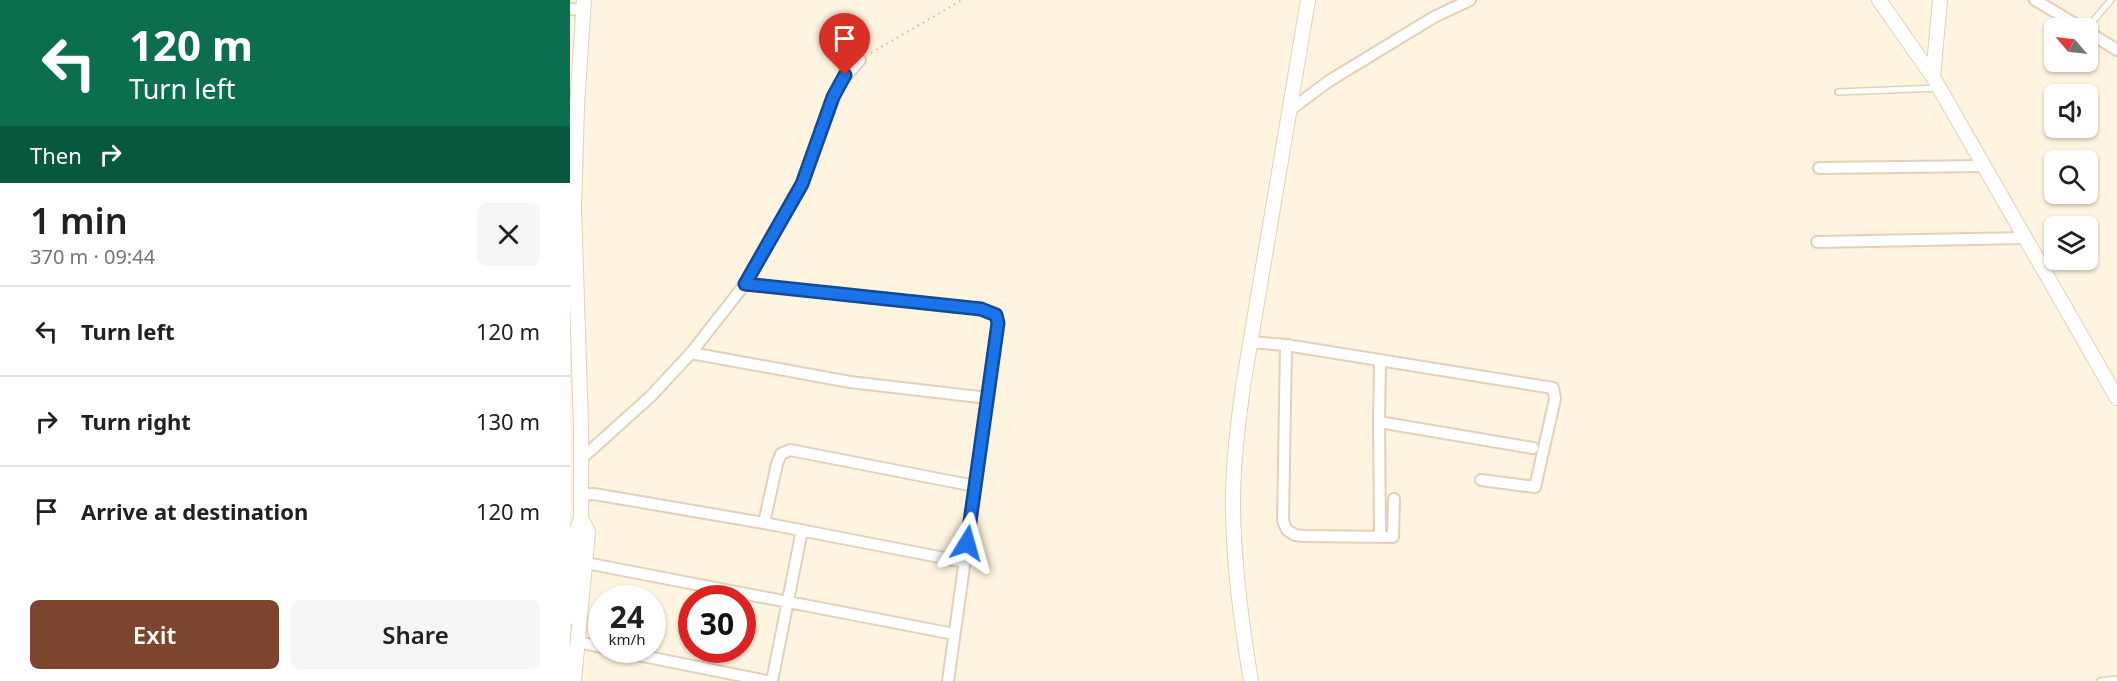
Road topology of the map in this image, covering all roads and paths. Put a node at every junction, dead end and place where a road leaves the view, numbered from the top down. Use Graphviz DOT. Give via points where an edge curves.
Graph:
graph roads {
  1 [pos="962,0"];
  2 [pos="1308,0"];
  3 [pos="1470,0"];
  4 [pos="1879,0"];
  5 [pos="1940,0"];
  6 [pos="2035,0"];
  7 [pos="2111,0"];
  8 [pos="579,6"];
  9 [pos="2065,18"];
  10 [pos="2097,18"];
  11 [pos="2098,37"];
  12 [pos="2117,50"];
  13 [pos="575,52"];
  14 [pos="860,60"];
  15 [pos="1936,83"];
  16 [pos="1839,92"];
  17 [pos="1290,110"];
  18 [pos="573,145"];
  19 [pos="1984,166"];
  20 [pos="1819,168"];
  21 [pos="573,201"];
  22 [pos="2025,238"];
  23 [pos="1817,242"];
  24 [pos="745,284"];
  25 [pos="1250,342"];
  26 [pos="1286,345"];
  27 [pos="691,353"];
  28 [pos="1380,362"];
  29 [pos="988,398"];
  30 [pos="2117,398"];
  31 [pos="1379,422"];
  32 [pos="1533,448"];
  33 [pos="581,459"];
  34 [pos="1481,480"];
  35 [pos="975,486"];
  36 [pos="575,496"];
  37 [pos="1394,498"];
  38 [pos="580,518"];
  39 [pos="764,523"];
  40 [pos="802,530"];
  41 [pos="1380,536"];
  42 [pos="964,562"];
  43 [pos="586,563"];
  44 [pos="788,602"];
  45 [pos="570,617"];
  46 [pos="954,634"];
  47 [pos="578,642"];
  48 [pos="588,644"];
  49 [pos="666,661"];
  50 [pos="2117,679"];
  51 [pos="574,681"];
  52 [pos="767,681"];
  53 [pos="772,681"];
  54 [pos="948,681"];
  55 [pos="1251,681"];
  56 [pos="2100,681"];
  1 -- 14 [label="path"];
  2 -- 17 [label="street"];
  3 -- 17 [label="street" via="1434,17 1329,81"];
  4 -- 15 [label="street"];
  5 -- 15 [label="street"];
  6 -- 9 [label="street"];
  7 -- 10 [label="lane"];
  8 -- 13 [label="street"];
  11 -- 12 [label="street"];
  13 -- 18 [label="street"];
  14 -- 24 [label="street" via="839,84 802,184"];
  15 -- 16 [label="lane"];
  15 -- 19 [label="street"];
  17 -- 25 [label="street"];
  18 -- 21 [label="street"];
  19 -- 20 [label="street"];
  19 -- 22 [label="street"];
  21 -- 33 [label="street"];
  22 -- 23 [label="street"];
  22 -- 30 [label="street"];
  24 -- 27 [label="street"];
  24 -- 29 [label="street" via="990,310 998,323"];
  25 -- 26 [label="street"];
  25 -- 55 [label="street" via="1236,440 1233,500 1237,577"];
  26 -- 28 [label="street"];
  26 -- 41 [label="street" via="1282,488 1287,530 1304,536"];
  27 -- 29 [label="street" via="850,382"];
  27 -- 33 [label="street" via="651,396"];
  28 -- 31 [label="street"];
  28 -- 34 [label="street" via="1553,388 1555,399 1534,487"];
  29 -- 35 [label="street"];
  31 -- 32 [label="street"];
  31 -- 41 [label="street"];
  33 -- 36 [label="street"];
  35 -- 39 [label="street" via="790,450 781,454 777,464"];
  35 -- 42 [label="street"];
  36 -- 38 [label="street"];
  36 -- 39 [label="street" via="594,494"];
  37 -- 41 [label="street" via="1393,537"];
  38 -- 43 [label="street" via="588,532"];
  38 -- 45 [label="street"];
  39 -- 40 [label="street"];
  40 -- 42 [label="street"];
  40 -- 44 [label="street"];
  42 -- 46 [label="street"];
  43 -- 44 [label="street"];
  43 -- 47 [label="street"];
  44 -- 46 [label="street"];
  44 -- 53 [label="street"];
  46 -- 54 [label="street"];
  47 -- 48 [label="street"];
  47 -- 51 [label="street"];
  49 -- 52 [label="street"];
  50 -- 56 [label="lane"];
}
